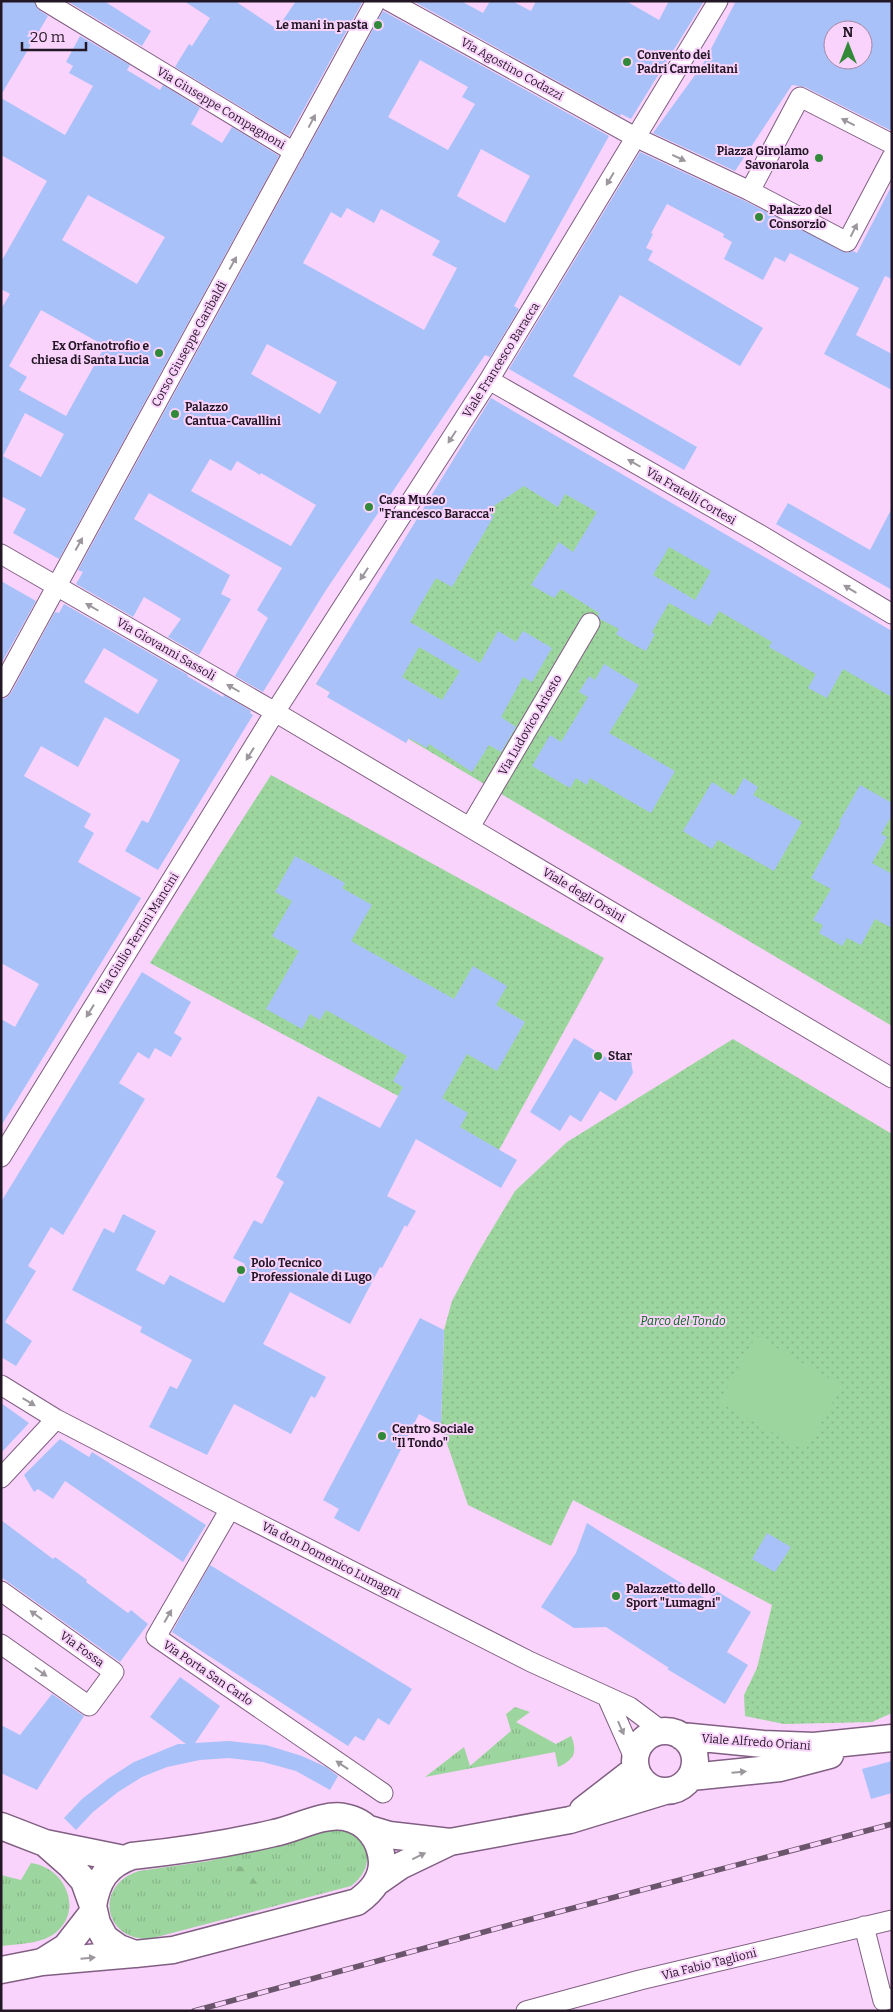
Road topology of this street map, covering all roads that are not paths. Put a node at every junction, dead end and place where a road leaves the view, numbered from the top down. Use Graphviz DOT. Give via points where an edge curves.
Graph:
graph roads {
  1 [pos="45,1"];
  2 [pos="376,1"];
  3 [pos="388,1"];
  4 [pos="718,1"];
  5 [pos="635,137"];
  6 [pos="892,144"];
  7 [pos="294,152"];
  8 [pos="892,157"];
  9 [pos="750,191"];
  10 [pos="489,380"];
  11 [pos="1,554"];
  12 [pos="56,586"];
  13 [pos="892,614"];
  14 [pos="590,623"];
  15 [pos="1,688"];
  16 [pos="275,712"];
  17 [pos="470,827"];
  18 [pos="892,1078"];
  19 [pos="1,1156"];
  20 [pos="1,1385"];
  21 [pos="56,1419"];
  22 [pos="1,1478"];
  23 [pos="230,1509"];
  24 [pos="1,1591"];
  25 [pos="1,1644"];
  26 [pos="607,1697"];
  27 [pos="671,1733"];
  28 [pos="892,1739"];
  29 [pos="636,1765"];
  30 [pos="691,1777"];
  31 [pos="665,1791"];
  32 [pos="382,1792"];
  33 [pos="570,1820"];
  34 [pos="1,1826"];
  35 [pos="368,1829"];
  36 [pos="450,1842"];
  37 [pos="45,1843"];
  38 [pos="124,1859"];
  39 [pos="377,1882"];
  40 [pos="93,1909"];
  41 [pos="892,1920"];
  42 [pos="864,1926"];
  43 [pos="135,1954"];
  44 [pos="42,1962"];
  45 [pos="1,1970"];
  46 [pos="892,1998"];
  47 [pos="526,2011"];
  1 -- 7 [label="street, Via Giuseppe Compagnoni"];
  7 -- 2 [label="street, Corso Giuseppe Garibaldi, one-way"];
  3 -- 5 [label="street, Via Agostino Codazzi"];
  4 -- 5 [label="street, Viale Francesco Baracca"];
  5 -- 9 [label="street, Via Agostino Codazzi, one-way"];
  5 -- 10 [label="street, Viale Francesco Baracca, one-way"];
  6 -- 9 [label="street, one-way" via="800,96"];
  12 -- 7 [label="street, Corso Giuseppe Garibaldi, one-way"];
  9 -- 8 [label="street, one-way" via="847,242"];
  13 -- 10 [label="street, Via Fratelli Cortesi, one-way"];
  10 -- 16 [label="street, Viale Francesco Baracca, one-way"];
  11 -- 12 [label="street, Via Giovanni Sassoli"];
  12 -- 15 [label="street, Corso Giuseppe Garibaldi"];
  16 -- 12 [label="street, Via Giovanni Sassoli, one-way"];
  14 -- 17 [label="street, Via Ludovico Ariosto"];
  16 -- 17 [label="street, Viale degli Orsini"];
  16 -- 19 [label="street, Via Giulio Ferrini Mancini, one-way"];
  17 -- 18 [label="street, Viale degli Orsini"];
  20 -- 21 [label="street, Via don Domenico Lumagni, one-way"];
  21 -- 22 [label="street"];
  21 -- 23 [label="street, Via don Domenico Lumagni"];
  23 -- 26 [label="street, Via don Domenico Lumagni" via="531,1662"];
  32 -- 23 [label="street, Via Porta San Carlo, one-way" via="156,1637"];
  25 -- 24 [label="street, Via Fossa, one-way" via="89,1706 114,1672"];
  26 -- 27 [label="street, Via don Domenico Lumagni" via="630,1707"];
  26 -- 29 [label="street, one-way"];
  27 -- 28 [label="main road, Viale Alfredo Oriani" via="763,1744 814,1746"];
  27 -- 29 [label="main road, Viale Alfredo Oriani" via="647,1737 641,1744"];
  27 -- 30 [label="main road, Viale Alfredo Oriani" via="692,1748 695,1767"];
  30 -- 28 [label="main road, Viale Alfredo Oriani, one-way" via="780,1768"];
  29 -- 31 [label="main road" via="646,1784"];
  29 -- 33 [label="main road, Viale Alfredo Oriani"];
  30 -- 31 [label="main road, Viale Alfredo Oriani" via="684,1785"];
  31 -- 33 [label="main road, Viale Alfredo Oriani"];
  33 -- 36 [label="main road, Viale Alfredo Oriani"];
  34 -- 37 [label="main road"];
  35 -- 36 [label="main road" via="406,1838"];
  35 -- 38 [label="main road" via="343,1817 328,1817 276,1833 204,1848"];
  35 -- 39 [label="main road" via="382,1854"];
  39 -- 36 [label="main road, one-way" via="400,1866"];
  37 -- 38 [label="main road"];
  37 -- 40 [label="main road" via="84,1881"];
  38 -- 40 [label="main road" via="103,1875"];
  39 -- 43 [label="main road" via="357,1902 173,1950"];
  40 -- 43 [label="main road" via="96,1923 106,1938"];
  40 -- 44 [label="main road" via="66,1947"];
  41 -- 42 [label="street, Via Fabio Taglioni"];
  42 -- 46 [label="street" via="884,2001"];
  42 -- 47 [label="street, Via Fabio Taglioni"];
  44 -- 43 [label="main road, one-way"];
  44 -- 45 [label="main road"];
}
